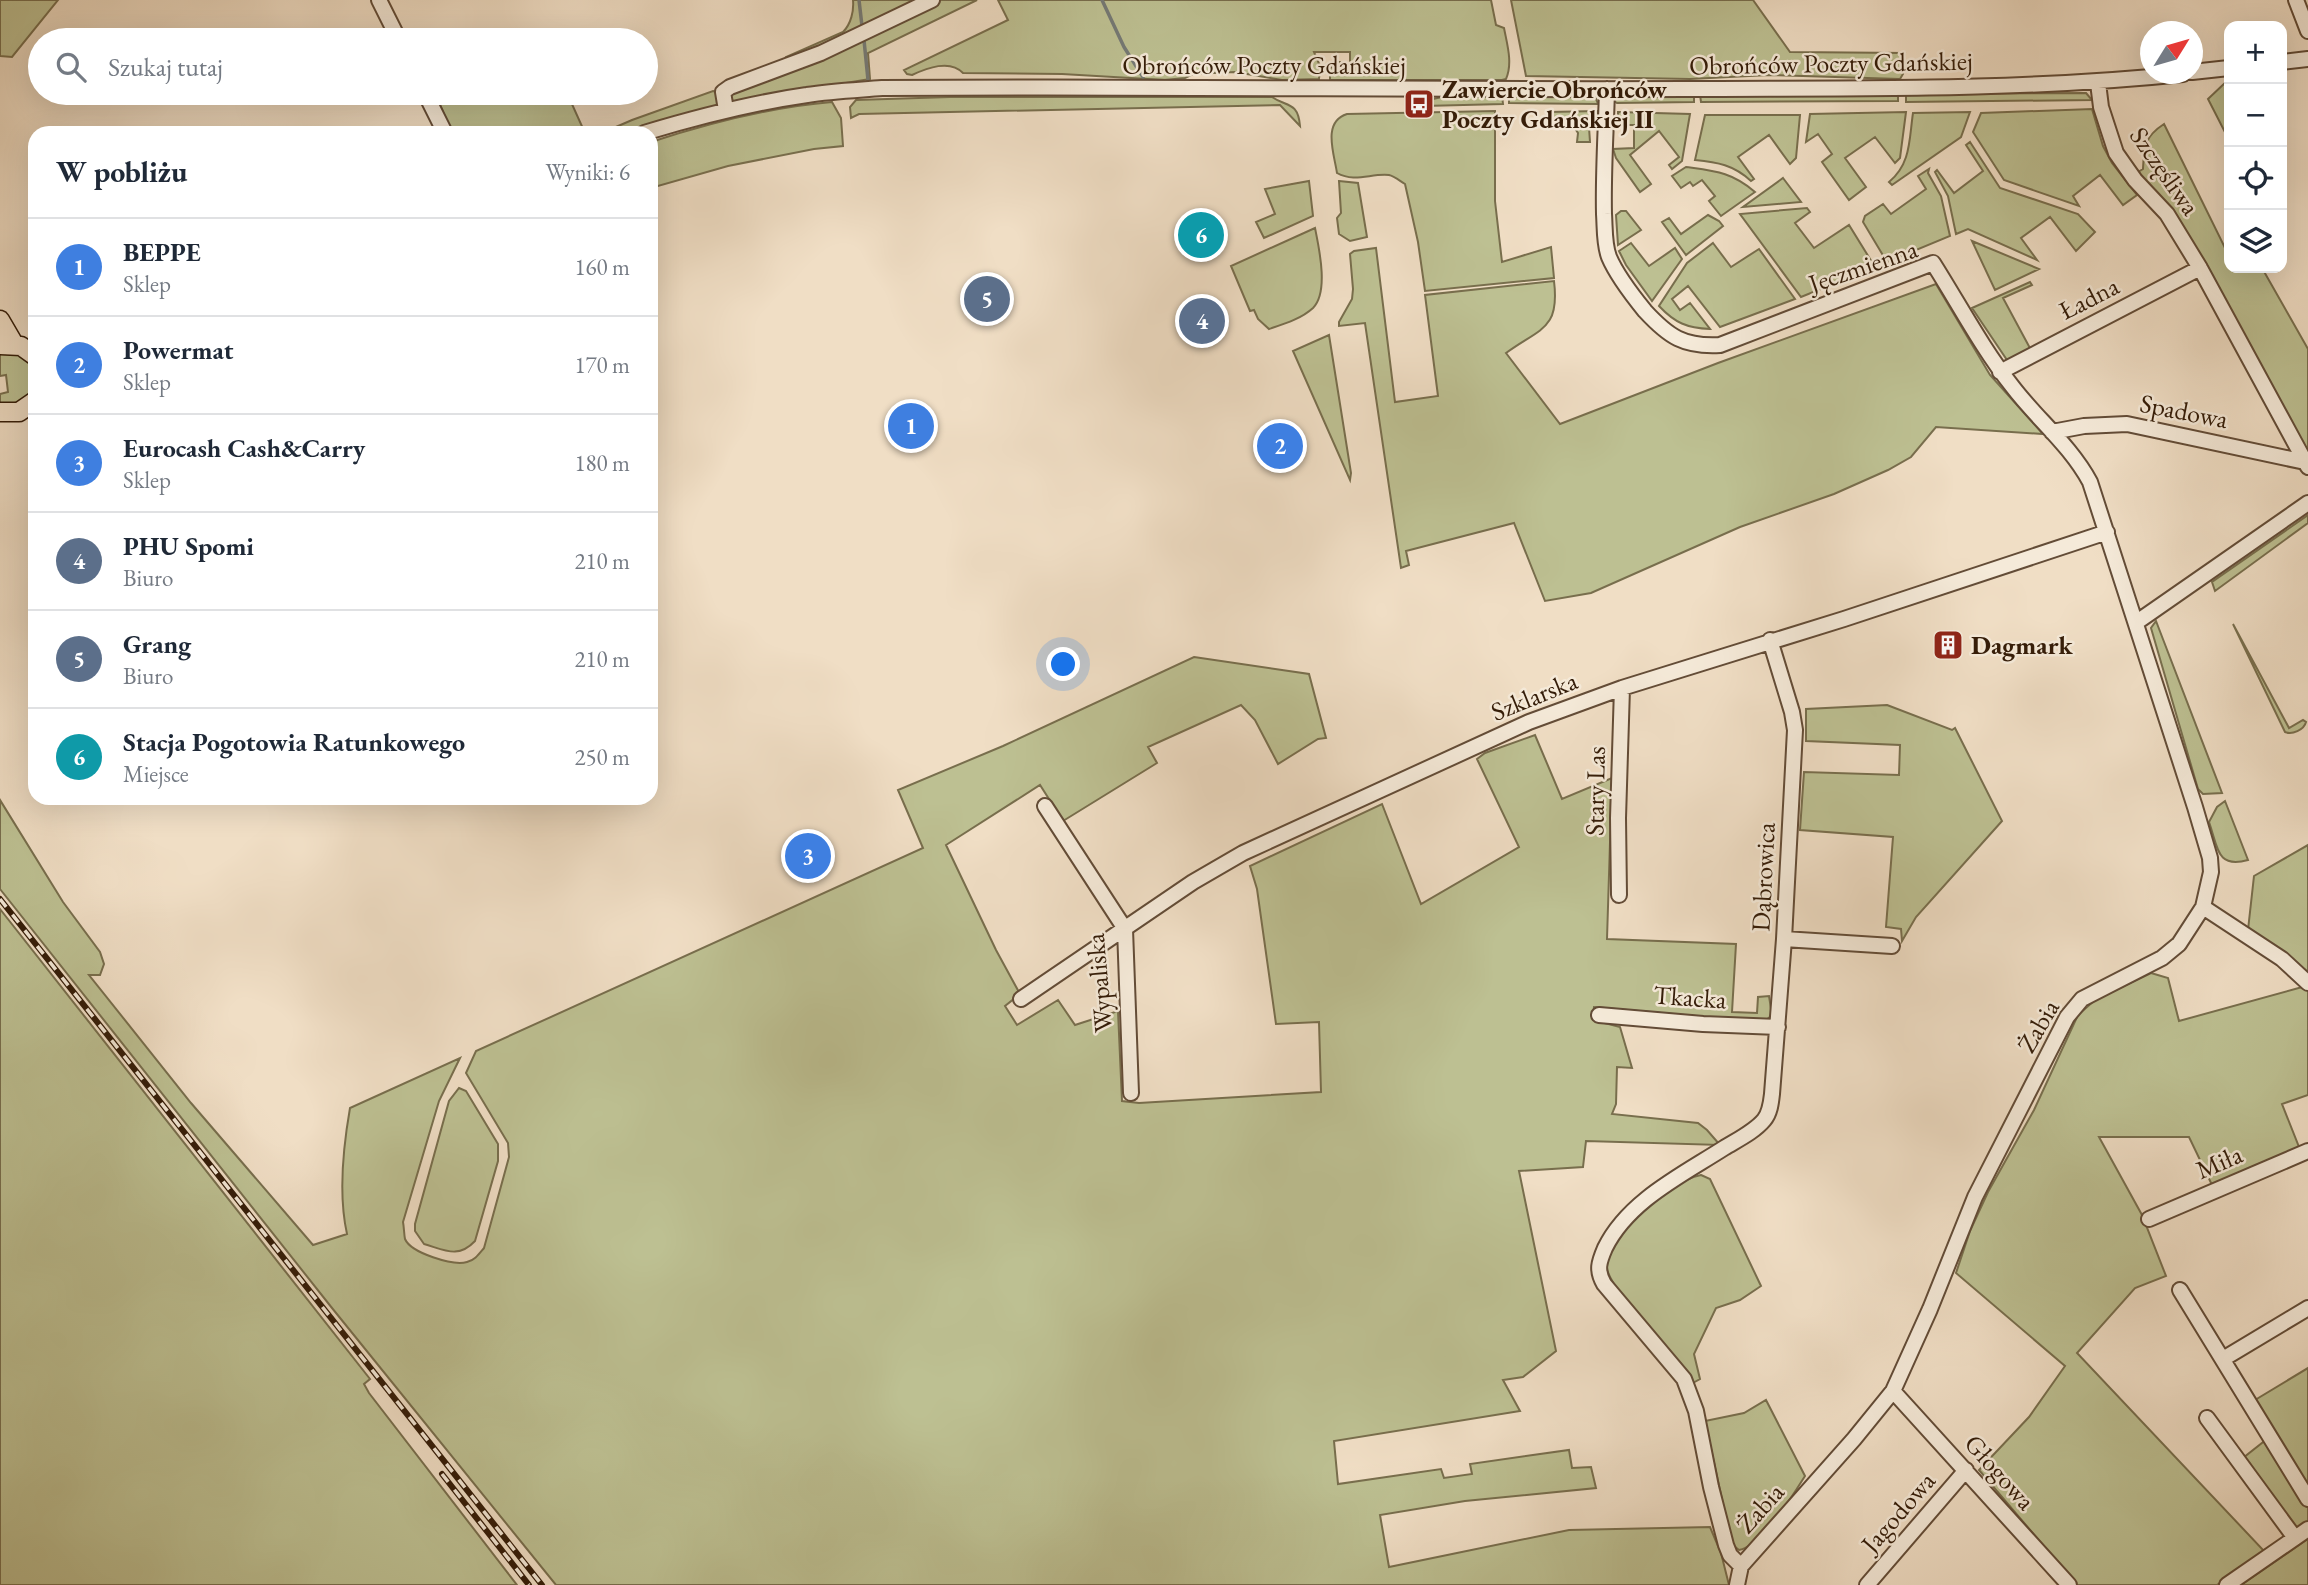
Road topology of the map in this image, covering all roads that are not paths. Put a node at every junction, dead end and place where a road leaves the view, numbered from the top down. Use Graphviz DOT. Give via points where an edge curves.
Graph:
graph roads {
  1 [pos="379,0"];
  2 [pos="932,0"];
  3 [pos="2296,0"];
  4 [pos="393,28"];
  5 [pos="2308,31"];
  6 [pos="2308,59"];
  7 [pos="2287,61"];
  8 [pos="2224,69"];
  9 [pos="2203,71"];
  10 [pos="2140,79"];
  11 [pos="2098,83"];
  12 [pos="1607,89"];
  13 [pos="431,105"];
  14 [pos="726,110"];
  15 [pos="442,126"];
  16 [pos="658,129"];
  17 [pos="2200,268"];
  18 [pos="0,320"];
  19 [pos="7,345"];
  20 [pos="28,350"];
  21 [pos="2000,372"];
  22 [pos="28,406"];
  23 [pos="0,412"];
  24 [pos="2052,432"];
  25 [pos="2307,465"];
  26 [pos="2308,503"];
  27 [pos="2107,532"];
  28 [pos="2137,622"];
  29 [pos="1770,640"];
  30 [pos="1622,688"];
  31 [pos="1045,806"];
  32 [pos="1619,895"];
  33 [pos="2203,907"];
  34 [pos="1125,929"];
  35 [pos="1784,939"];
  36 [pos="1892,946"];
  37 [pos="2308,983"];
  38 [pos="1021,999"];
  39 [pos="1599,1015"];
  40 [pos="1778,1027"];
  41 [pos="1131,1093"];
  42 [pos="1763,1121"];
  43 [pos="2308,1151"];
  44 [pos="2149,1219"];
  45 [pos="2180,1290"];
  46 [pos="2308,1308"];
  47 [pos="2223,1360"];
  48 [pos="1893,1391"];
  49 [pos="2207,1418"];
  50 [pos="1966,1471"];
  51 [pos="2308,1499"];
  52 [pos="2308,1529"];
  53 [pos="2295,1538"];
  54 [pos="1741,1566"];
  55 [pos="1737,1585"];
  56 [pos="1867,1585"];
  57 [pos="2069,1585"];
  58 [pos="2227,1585"];
  1 -- 4 [label="street"];
  2 -- 14 [label="street" via="821,53 730,87 723,92"];
  3 -- 5 [label="street"];
  6 -- 7 [label="street"];
  8 -- 9 [label="street"];
  10 -- 11 [label="street, Obrońców Poczty Gdańskiej"];
  11 -- 12 [label="street, Obrońców Poczty Gdańskiej"];
  11 -- 17 [label="street, Szczęśliwa" via="2116,153 2167,214"];
  12 -- 14 [label="street, Obrońców Poczty Gdańskiej" via="882,88 808,94"];
  12 -- 21 [label="street, Jęczmienna" via="1604,204 1608,255 1665,331 1687,344 1720,345 1933,263"];
  13 -- 15 [label="street"];
  14 -- 16 [label="street, Obrońców Poczty Gdańskiej"];
  17 -- 21 [label="street, Ładna"];
  17 -- 25 [label="street, Szczęśliwa"];
  18 -- 19 [label="main road"];
  19 -- 20 [label="main road"];
  21 -- 24 [label="street, Jęczmienna"];
  22 -- 23 [label="main road" via="19,412"];
  24 -- 25 [label="street, Spadowa" via="2127,424"];
  24 -- 27 [label="street, Jęczmienna" via="2084,470"];
  26 -- 28 [label="street"];
  27 -- 28 [label="street, Jęczmienna"];
  27 -- 29 [label="street, Szklarska"];
  28 -- 33 [label="street, Żabia" via="2210,858 2210,884"];
  29 -- 30 [label="street, Szklarska"];
  29 -- 35 [label="street, Dąbrowica" via="1795,730"];
  30 -- 32 [label="street, Stary Las"];
  30 -- 34 [label="street, Szklarska" via="1529,722 1243,853"];
  31 -- 34 [label="street, Wypaliska"];
  33 -- 37 [label="street" via="2282,959"];
  33 -- 48 [label="street, Żabia" via="2179,944 2162,958 2082,999 2067,1017 1975,1197"];
  34 -- 38 [label="street, Szklarska"];
  34 -- 41 [label="street, Wypaliska"];
  35 -- 36 [label="street"];
  35 -- 40 [label="street, Dąbrowica"];
  39 -- 40 [label="street, Tkacka"];
  40 -- 42 [label="street, Dąbrowica" via="1772,1094"];
  42 -- 54 [label="street, Żabia" via="1625,1217 1598,1263 1604,1284 1679,1372 1696,1411 1726,1545"];
  43 -- 44 [label="street, Miła"];
  45 -- 47 [label="street"];
  46 -- 47 [label="street"];
  47 -- 51 [label="street"];
  48 -- 50 [label="street, Głogowa"];
  48 -- 54 [label="street, Żabia"];
  49 -- 53 [label="street"];
  50 -- 56 [label="street, Jagodowa"];
  50 -- 57 [label="street, Głogowa"];
  52 -- 53 [label="street"];
  53 -- 58 [label="street"];
  54 -- 55 [label="street, Żabia"];
}
